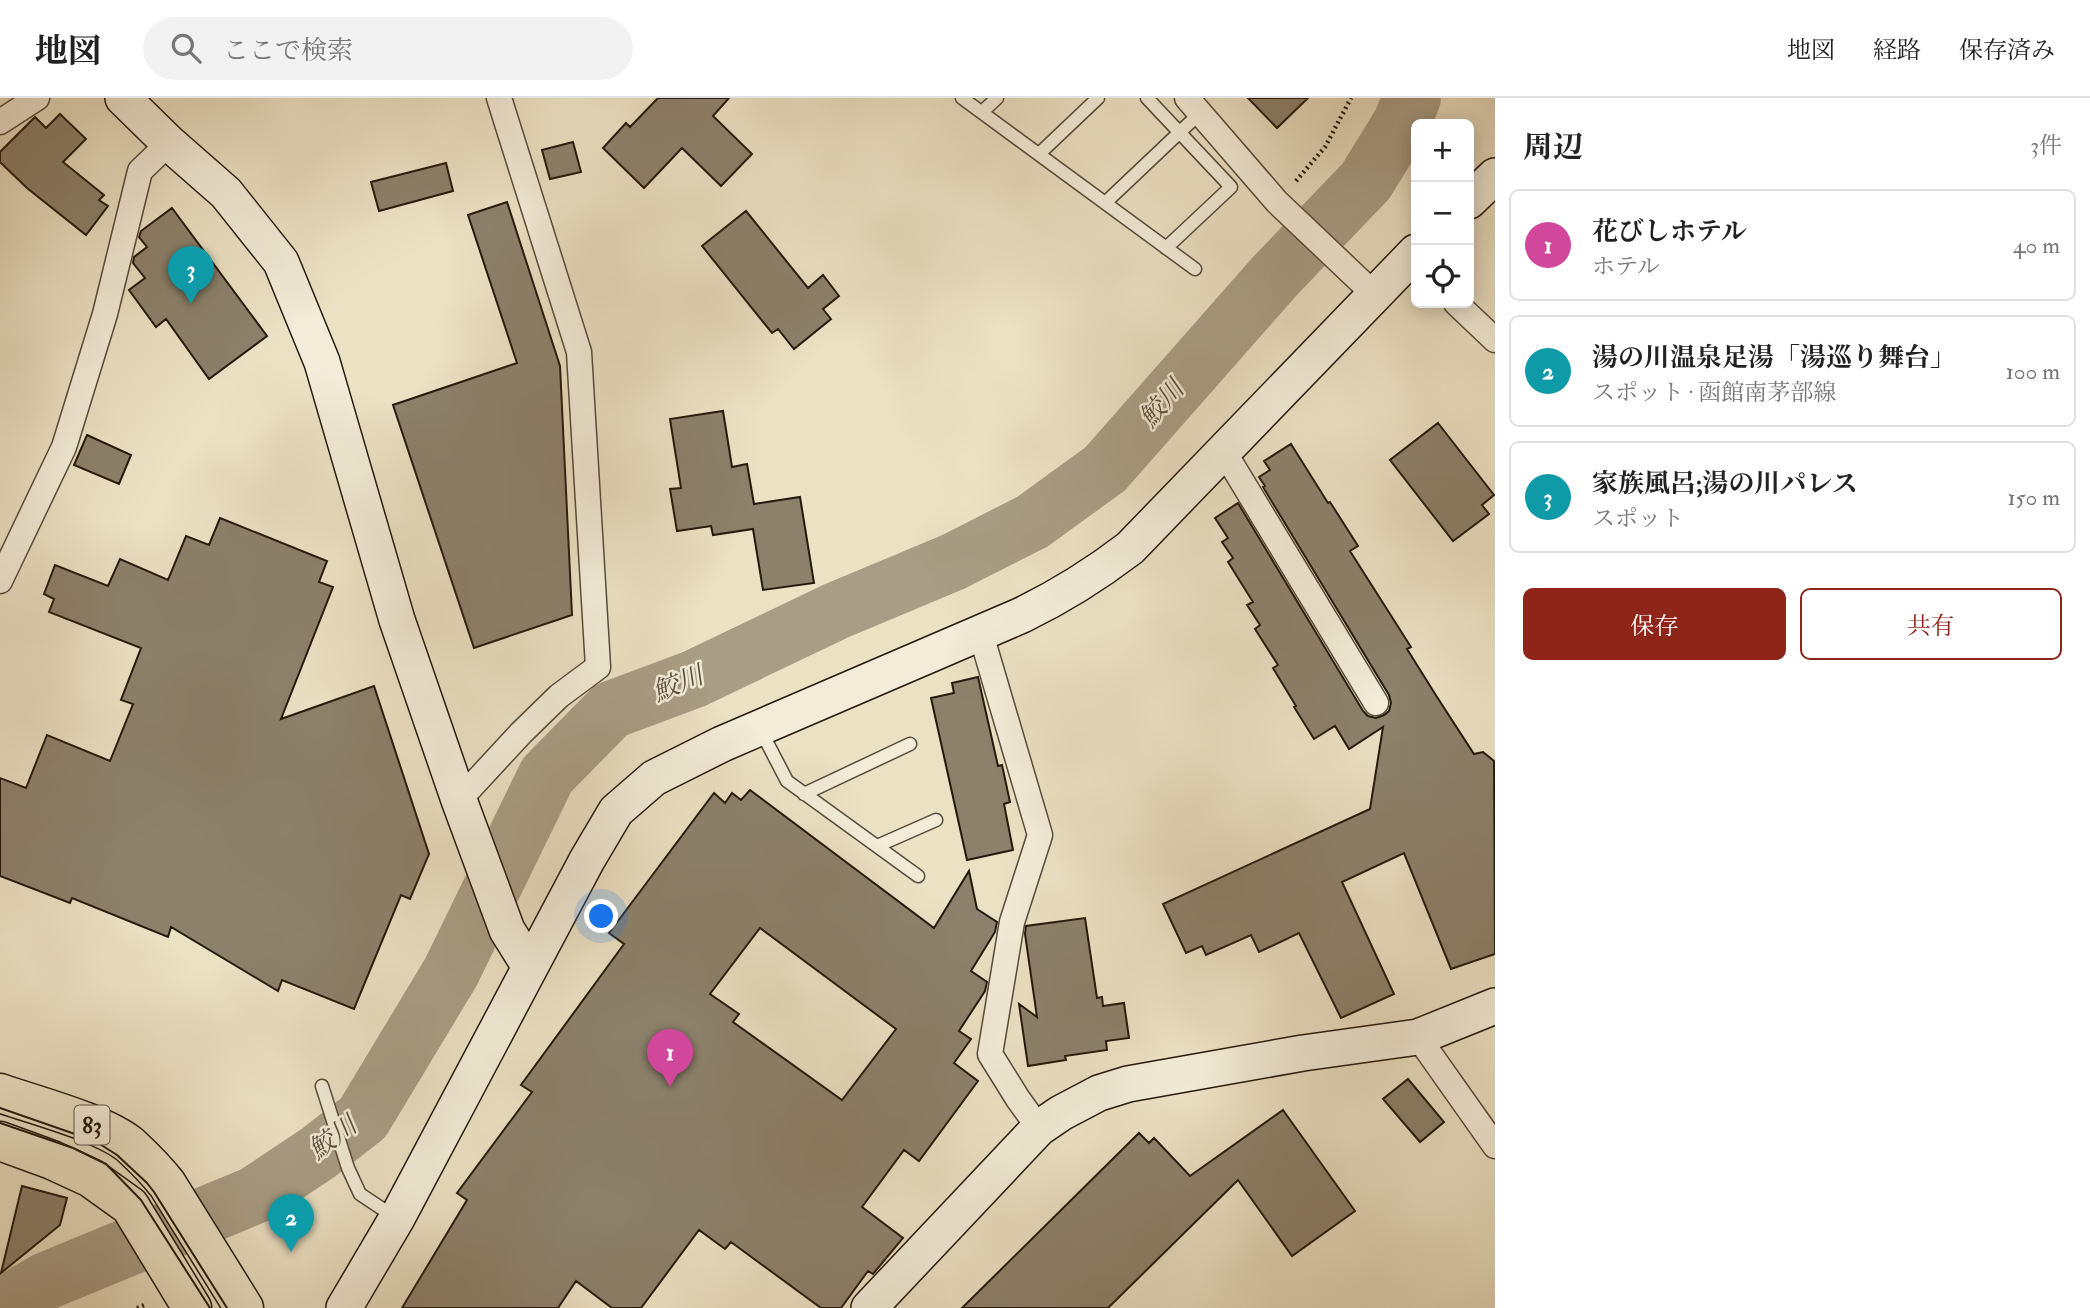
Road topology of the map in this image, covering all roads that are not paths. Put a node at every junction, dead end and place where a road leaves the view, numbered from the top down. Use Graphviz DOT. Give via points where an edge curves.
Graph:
graph roads {
  1 [pos="37,98"];
  2 [pos="123,98"];
  3 [pos="499,98"];
  4 [pos="962,98"];
  5 [pos="997,98"];
  6 [pos="1098,98"];
  7 [pos="1147,98"];
  8 [pos="1193,106"];
  9 [pos="982,112"];
  10 [pos="0,122"];
  11 [pos="1180,133"];
  12 [pos="169,143"];
  13 [pos="1039,154"];
  14 [pos="1495,176"];
  15 [pos="1474,196"];
  16 [pos="1105,203"];
  17 [pos="1166,248"];
  18 [pos="1411,261"];
  19 [pos="1195,269"];
  20 [pos="1375,295"];
  21 [pos="1461,308"];
  22 [pos="1495,341"];
  23 [pos="1223,450"];
  24 [pos="0,582"];
  25 [pos="979,632"];
  26 [pos="1376,703"];
  27 [pos="760,728"];
  28 [pos="910,744"];
  29 [pos="804,794"];
  30 [pos="459,800"];
  31 [pos="936,820"];
  32 [pos="877,846"];
  33 [pos="918,876"];
  34 [pos="530,967"];
  35 [pos="1495,1006"];
  36 [pos="1418,1037"];
  37 [pos="322,1086"];
  38 [pos="0,1093"];
  39 [pos="1039,1128"];
  40 [pos="0,1141"];
  41 [pos="1495,1146"];
  42 [pos="397,1219"];
  43 [pos="192,1308"];
  44 [pos="244,1308"];
  45 [pos="344,1308"];
  46 [pos="869,1308"];
  1 -- 10 [label="street"];
  2 -- 12 [label="street"];
  3 -- 30 [label="street" via="579,352 598,667 559,696"];
  4 -- 9 [label="lane"];
  5 -- 9 [label="lane"];
  6 -- 13 [label="lane"];
  7 -- 11 [label="lane"];
  8 -- 11 [label="lane"];
  8 -- 20 [label="street" via="1281,206"];
  9 -- 13 [label="lane"];
  11 -- 16 [label="lane"];
  11 -- 17 [label="lane" via="1231,187"];
  12 -- 24 [label="street" via="141,171 105,314 64,447"];
  12 -- 30 [label="street" via="226,193 281,262 322,362 397,620"];
  13 -- 16 [label="lane"];
  14 -- 15 [label="street"];
  16 -- 17 [label="lane"];
  17 -- 19 [label="lane"];
  18 -- 20 [label="street"];
  20 -- 23 [label="street"];
  21 -- 22 [label="street"];
  23 -- 25 [label="street" via="1130,548 1100,571 1051,600"];
  23 -- 26 [label="street"];
  25 -- 27 [label="street"];
  25 -- 39 [label="street" via="1040,835 1012,922 990,1054"];
  27 -- 29 [label="lane" via="787,781"];
  27 -- 34 [label="street" via="654,778 616,811"];
  28 -- 29 [label="lane"];
  29 -- 32 [label="lane"];
  30 -- 34 [label="street" via="507,930"];
  31 -- 32 [label="lane"];
  32 -- 33 [label="lane"];
  34 -- 42 [label="street"];
  35 -- 36 [label="street"];
  36 -- 39 [label="street" via="1128,1084 1099,1093"];
  36 -- 41 [label="street"];
  37 -- 42 [label="lane" via="360,1194"];
  38 -- 44 [label="main road, 83" via="129,1144 167,1184"];
  39 -- 46 [label="street"];
  40 -- 43 [label="main road, 83" via="91,1178 130,1206"];
  42 -- 45 [label="street"];
}
